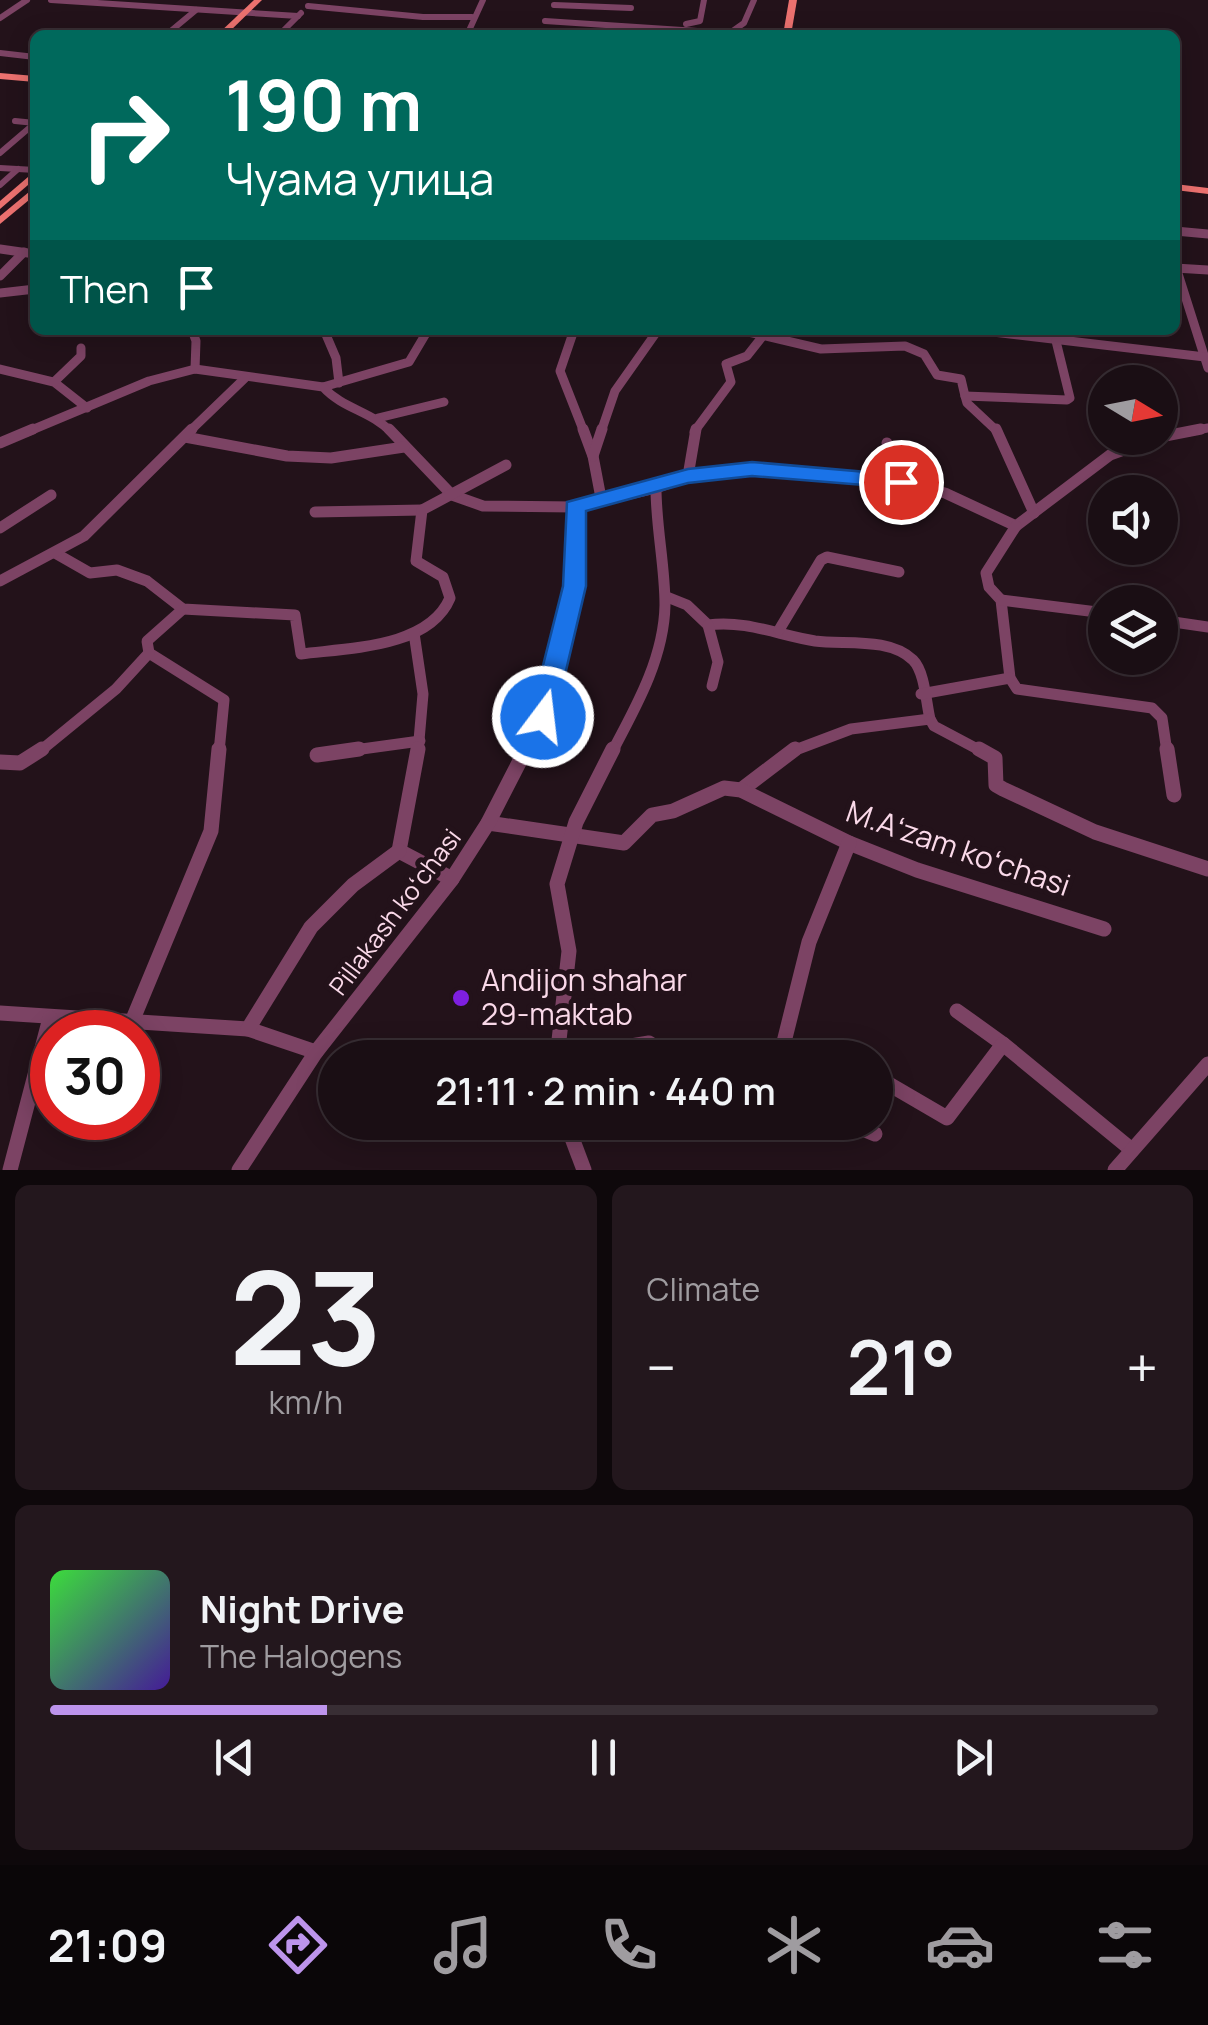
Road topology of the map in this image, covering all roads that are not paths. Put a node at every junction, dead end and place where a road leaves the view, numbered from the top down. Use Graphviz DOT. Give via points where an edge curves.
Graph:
graph roads {
  1 [pos="26,0"];
  2 [pos="52,0"];
  3 [pos="258,0"];
  4 [pos="483,0"];
  5 [pos="635,0"];
  6 [pos="704,0"];
  7 [pos="754,0"];
  8 [pos="793,0"];
  9 [pos="801,0"];
  10 [pos="311,3"];
  11 [pos="554,5"];
  12 [pos="631,8"];
  13 [pos="196,10"];
  14 [pos="244,13"];
  15 [pos="298,16"];
  16 [pos="1,17"];
  17 [pos="472,17"];
  18 [pos="545,21"];
  19 [pos="624,25"];
  20 [pos="684,28"];
  21 [pos="172,30"];
  22 [pos="226,30"];
  23 [pos="285,30"];
  24 [pos="468,30"];
  25 [pos="699,30"];
  26 [pos="733,30"];
  27 [pos="788,30"];
  28 [pos="797,30"];
  29 [pos="0,53"];
  30 [pos="30,56"];
  31 [pos="0,78"];
  32 [pos="30,81"];
  33 [pos="14,121"];
  34 [pos="30,123"];
  35 [pos="30,127"];
  36 [pos="0,153"];
  37 [pos="0,168"];
  38 [pos="18,169"];
  39 [pos="30,171"];
  40 [pos="30,177"];
  41 [pos="0,185"];
  42 [pos="1180,185"];
  43 [pos="1208,188"];
  44 [pos="30,195"];
  45 [pos="0,206"];
  46 [pos="0,222"];
  47 [pos="1180,231"];
  48 [pos="1208,234"];
  49 [pos="0,249"];
  50 [pos="24,252"];
  51 [pos="30,253"];
  52 [pos="1180,267"];
  53 [pos="1208,270"];
  54 [pos="0,276"];
  55 [pos="1180,281"];
  56 [pos="30,289"];
  57 [pos="0,292"];
  58 [pos="194,335"];
  59 [pos="326,335"];
  60 [pos="425,335"];
  61 [pos="572,335"];
  62 [pos="655,335"];
  63 [pos="754,335"];
  64 [pos="1009,335"];
  65 [pos="1105,335"];
  66 [pos="762,338"];
  67 [pos="1056,342"];
  68 [pos="1109,347"];
  69 [pos="80,348"];
  70 [pos="1206,358"];
  71 [pos="0,369"];
  72 [pos="195,370"];
  73 [pos="246,378"];
  74 [pos="54,382"];
  75 [pos="339,383"];
  76 [pos="324,387"];
  77 [pos="965,396"];
  78 [pos="444,402"];
  79 [pos="87,408"];
  80 [pos="378,418"];
  81 [pos="1208,428"];
  82 [pos="1178,433"];
  83 [pos="185,437"];
  84 [pos="0,443"];
  85 [pos="887,443"];
  86 [pos="404,447"];
  87 [pos="1110,455"];
  88 [pos="593,456"];
  89 [pos="506,465"];
  90 [pos="688,476"];
  91 [pos="901,482"];
  92 [pos="656,488"];
  93 [pos="452,495"];
  94 [pos="51,496"];
  95 [pos="601,498"];
  96 [pos="575,507"];
  97 [pos="422,510"];
  98 [pos="315,512"];
  99 [pos="1034,513"];
  100 [pos="1016,526"];
  101 [pos="0,528"];
  102 [pos="55,553"];
  103 [pos="899,572"];
  104 [pos="0,581"];
  105 [pos="667,598"];
  106 [pos="1001,600"];
  107 [pos="184,609"];
  108 [pos="1088,611"];
  109 [pos="1178,623"];
  110 [pos="708,626"];
  111 [pos="1208,627"];
  112 [pos="779,630"];
  113 [pos="414,633"];
  114 [pos="149,653"];
  115 [pos="1010,678"];
  116 [pos="712,686"];
  117 [pos="921,694"];
  118 [pos="930,719"];
  119 [pos="420,741"];
  120 [pos="317,754"];
  121 [pos="0,762"];
  122 [pos="741,790"];
  123 [pos="1174,795"];
  124 [pos="488,823"];
  125 [pos="571,834"];
  126 [pos="849,843"];
  127 [pos="399,851"];
  128 [pos="1208,869"];
  129 [pos="452,879"];
  130 [pos="1104,929"];
  131 [pos="138,1010"];
  132 [pos="958,1012"];
  133 [pos="0,1013"];
  134 [pos="30,1016"];
  135 [pos="160,1021"];
  136 [pos="248,1029"];
  137 [pos="559,1040"];
  138 [pos="784,1040"];
  139 [pos="1004,1044"];
  140 [pos="316,1052"];
  141 [pos="1208,1064"];
  142 [pos="893,1082"];
  143 [pos="30,1094"];
  144 [pos="573,1140"];
  145 [pos="1132,1150"];
  146 [pos="1120,1168"];
  147 [pos="10,1170"];
  148 [pos="239,1170"];
  149 [pos="584,1170"];
  1 -- 16 [label="street"];
  2 -- 13 [label="street"];
  3 -- 14 [label="main road"];
  4 -- 17 [label="street"];
  5 -- 12 [label="street"];
  6 -- 20 [label="street" via="700,20"];
  7 -- 26 [label="street"];
  8 -- 27 [label="main road"];
  9 -- 28 [label="main road"];
  10 -- 15 [label="street"];
  10 -- 17 [label="street"];
  11 -- 12 [label="street"];
  12 -- 19 [label="street"];
  13 -- 14 [label="street"];
  13 -- 21 [label="street"];
  14 -- 15 [label="street"];
  14 -- 22 [label="main road"];
  15 -- 23 [label="street"];
  17 -- 24 [label="street"];
  18 -- 19 [label="street"];
  19 -- 20 [label="street"];
  20 -- 25 [label="street"];
  29 -- 30 [label="street"];
  31 -- 32 [label="main road"];
  33 -- 34 [label="street"];
  35 -- 36 [label="street"];
  37 -- 38 [label="street"];
  38 -- 39 [label="street"];
  38 -- 41 [label="street"];
  40 -- 45 [label="main road"];
  42 -- 43 [label="main road"];
  44 -- 46 [label="main road"];
  47 -- 48 [label="street"];
  49 -- 50 [label="street"];
  50 -- 51 [label="street"];
  50 -- 54 [label="street"];
  52 -- 53 [label="street"];
  55 -- 70 [label="street"];
  56 -- 57 [label="street"];
  58 -- 72 [label="street"];
  59 -- 75 [label="street"];
  60 -- 75 [label="street" via="410,362"];
  61 -- 88 [label="street" via="560,370"];
  62 -- 88 [label="street" via="616,392"];
  63 -- 66 [label="street"];
  64 -- 67 [label="street"];
  65 -- 68 [label="street"];
  66 -- 77 [label="street" via="821,349 905,346 928,357 936,376 961,379"];
  66 -- 90 [label="street" via="747,356 726,364 732,382 692,434"];
  67 -- 68 [label="street"];
  67 -- 77 [label="street" via="1070,398"];
  68 -- 70 [label="street"];
  69 -- 74 [label="street" via="72,369"];
  71 -- 74 [label="street"];
  72 -- 73 [label="street"];
  72 -- 79 [label="street" via="148,381"];
  73 -- 76 [label="street"];
  73 -- 83 [label="street"];
  74 -- 79 [label="street"];
  75 -- 76 [label="street"];
  76 -- 80 [label="street" via="336,403"];
  77 -- 99 [label="street" via="998,432"];
  78 -- 80 [label="street"];
  79 -- 84 [label="street"];
  80 -- 86 [label="street"];
  81 -- 82 [label="street"];
  83 -- 86 [label="street" via="286,456 331,458"];
  83 -- 102 [label="street" via="104,520"];
  85 -- 91 [label="street"];
  86 -- 93 [label="street"];
  87 -- 99 [label="street"];
  88 -- 95 [label="street"];
  89 -- 93 [label="street"];
  90 -- 91 [label="street" via="752,469"];
  90 -- 92 [label="street"];
  91 -- 100 [label="street" via="945,493"];
  92 -- 95 [label="street"];
  92 -- 105 [label="street" via="654,528"];
  93 -- 96 [label="street" via="483,506"];
  93 -- 97 [label="street"];
  94 -- 101 [label="street"];
  95 -- 96 [label="street"];
  96 -- 124 [label="street, Pillakash koʻchasi" via="574,586 543,717"];
  97 -- 98 [label="street"];
  97 -- 113 [label="street" via="416,561 443,577 448,599 438,622"];
  99 -- 100 [label="street"];
  100 -- 106 [label="street" via="986,574"];
  102 -- 104 [label="street"];
  102 -- 107 [label="street" via="90,573 117,570 146,581"];
  103 -- 112 [label="street" via="827,557"];
  105 -- 110 [label="street" via="687,605"];
  105 -- 125 [label="street" via="658,650 640,695"];
  106 -- 108 [label="street"];
  106 -- 115 [label="street"];
  107 -- 113 [label="street" via="294,614 300,654"];
  107 -- 114 [label="street" via="148,641"];
  109 -- 111 [label="street"];
  110 -- 112 [label="street" via="741,622"];
  110 -- 116 [label="street" via="718,662"];
  112 -- 117 [label="street" via="899,651 917,664"];
  113 -- 119 [label="street"];
  114 -- 121 [label="street" via="33,757"];
  114 -- 131 [label="street" via="224,700 211,831"];
  115 -- 117 [label="street"];
  115 -- 123 [label="street" via="1017,689 1152,708 1162,718"];
  117 -- 118 [label="street"];
  118 -- 122 [label="street" via="821,734 765,766"];
  118 -- 128 [label="street" via="995,758 996,785 1003,789 1110,838"];
  119 -- 120 [label="street"];
  119 -- 127 [label="street"];
  122 -- 125 [label="street" via="724,788 673,812 652,814 624,843"];
  122 -- 126 [label="street, M.Aʻzam koʻchasi"];
  124 -- 125 [label="street"];
  124 -- 129 [label="street, Pillakash koʻchasi"];
  125 -- 137 [label="street" via="556,888 569,949"];
  126 -- 130 [label="street, M.Aʻzam koʻchasi"];
  126 -- 138 [label="street" via="809,942"];
  127 -- 129 [label="street"];
  127 -- 136 [label="street" via="312,927"];
  129 -- 140 [label="street, Pillakash koʻchasi"];
  132 -- 139 [label="street"];
  133 -- 134 [label="street"];
  135 -- 136 [label="street"];
  136 -- 140 [label="street"];
  139 -- 142 [label="street" via="947,1118"];
  139 -- 145 [label="street"];
  140 -- 148 [label="street, Pillakash koʻchasi"];
  141 -- 145 [label="street"];
  143 -- 147 [label="street"];
  144 -- 149 [label="street"];
  145 -- 146 [label="street"];
}
